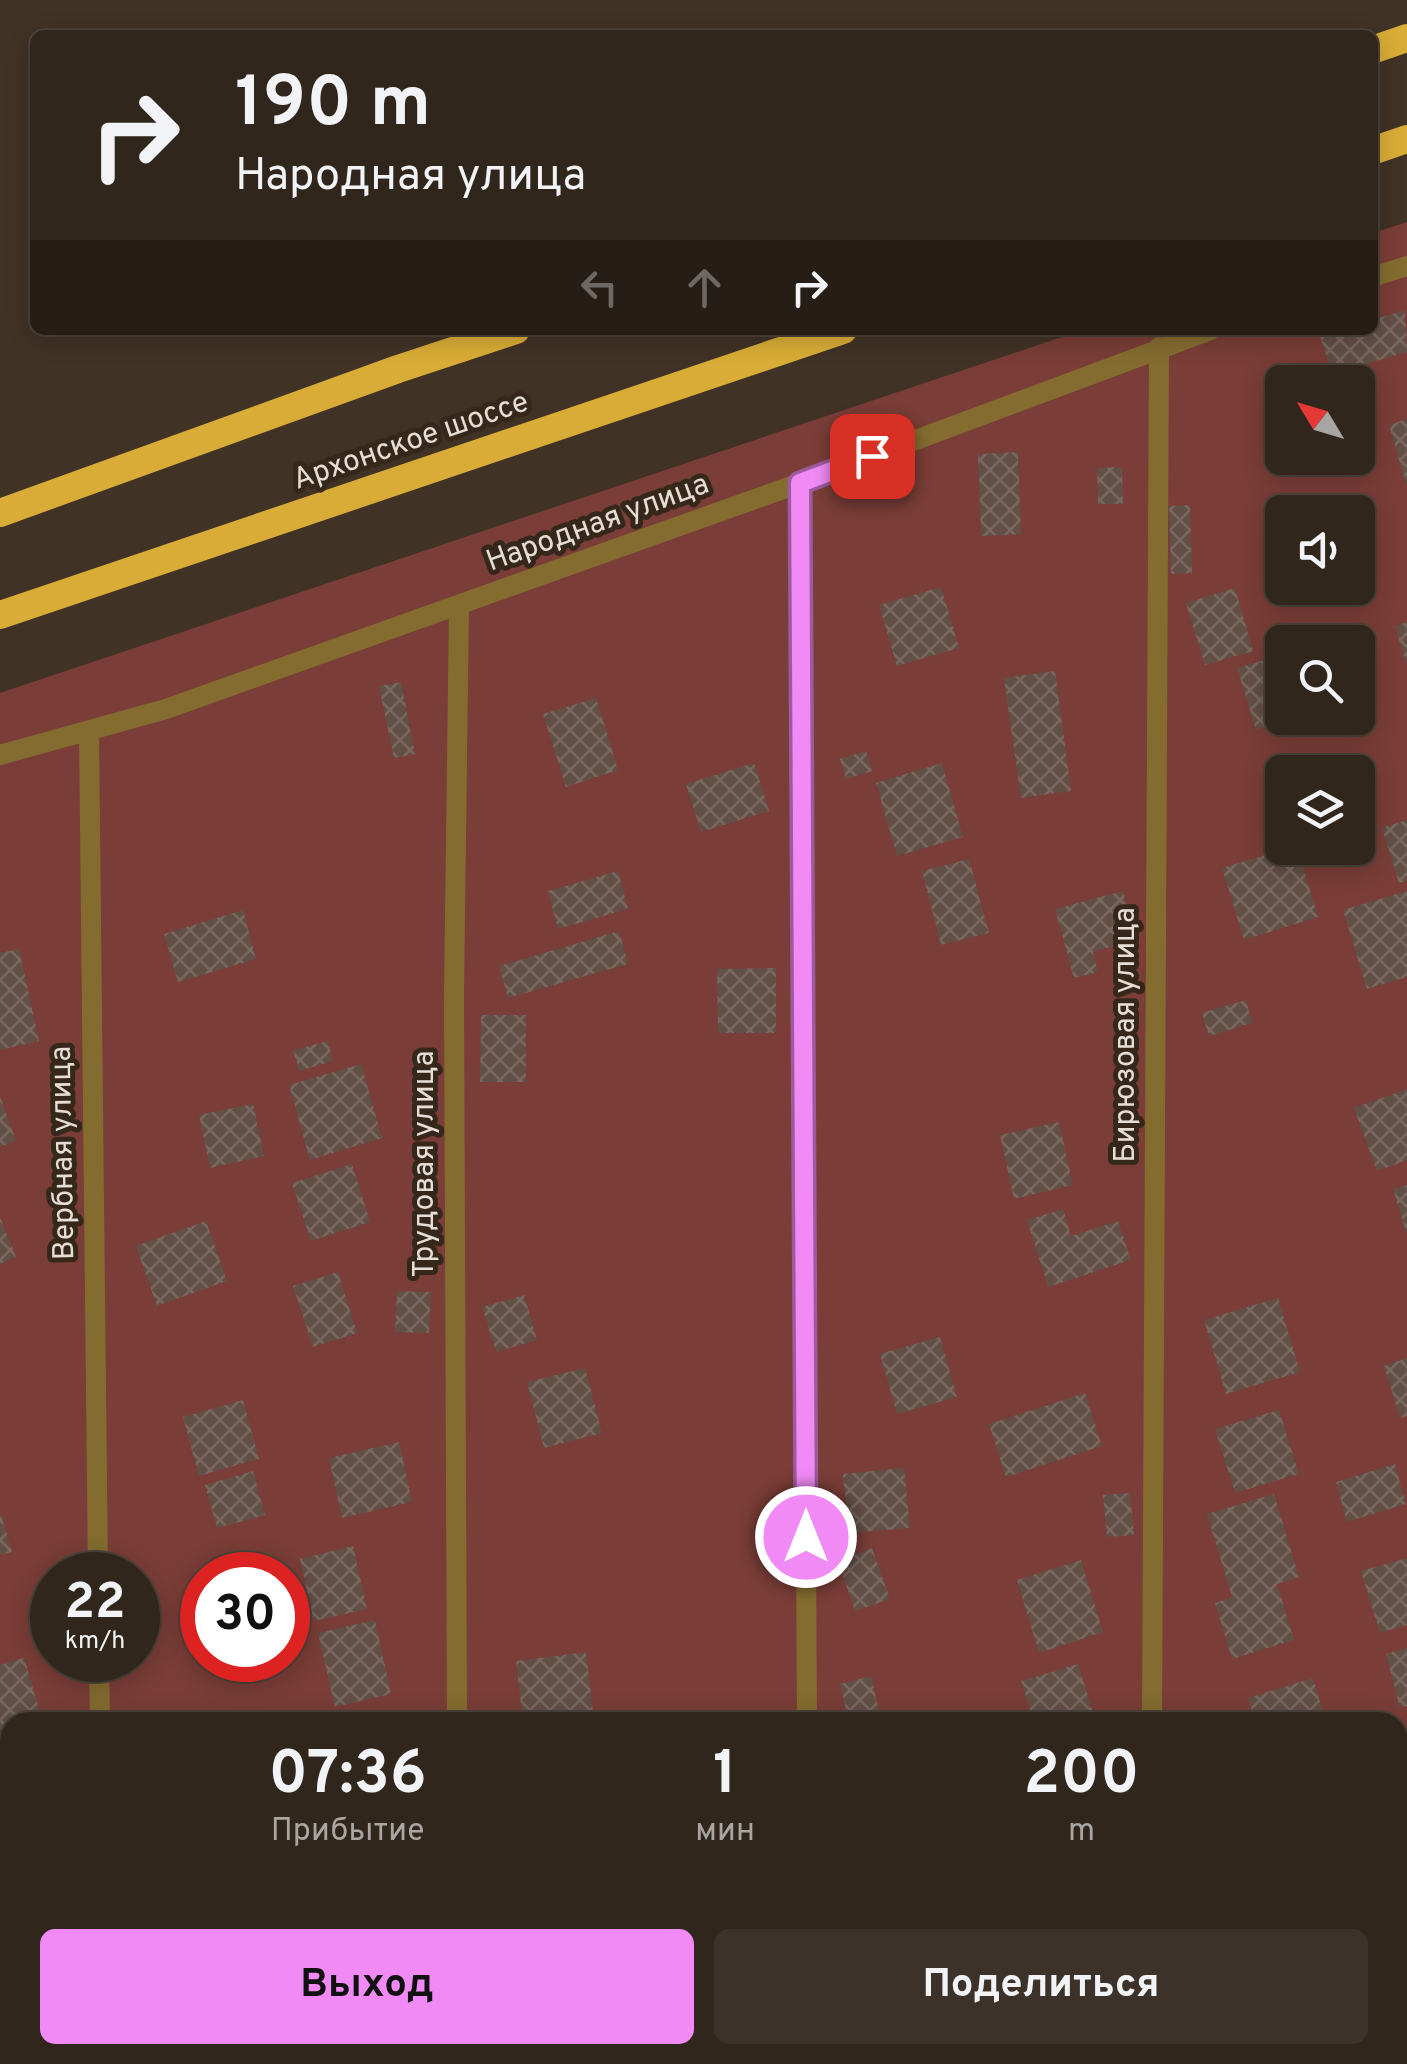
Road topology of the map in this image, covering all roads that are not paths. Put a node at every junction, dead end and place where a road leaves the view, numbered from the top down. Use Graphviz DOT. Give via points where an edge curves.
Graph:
graph roads {
  1 [pos="1407,38"];
  2 [pos="1378,48"];
  3 [pos="1407,139"];
  4 [pos="1378,149"];
  5 [pos="1407,266"];
  6 [pos="1378,275"];
  7 [pos="501,335"];
  8 [pos="828,335"];
  9 [pos="1196,335"];
  10 [pos="1159,347"];
  11 [pos="800,483"];
  12 [pos="0,512"];
  13 [pos="460,606"];
  14 [pos="0,615"];
  15 [pos="89,731"];
  16 [pos="0,756"];
  17 [pos="98,1552"];
  18 [pos="100,1682"];
  19 [pos="100,1712"];
  20 [pos="457,1712"];
  21 [pos="807,1712"];
  22 [pos="1152,1712"];
  1 -- 2 [label="highway"];
  3 -- 4 [label="highway"];
  5 -- 6 [label="street"];
  7 -- 12 [label="highway"];
  8 -- 14 [label="highway, Архонское шоссе"];
  9 -- 10 [label="street, Народная улица"];
  10 -- 11 [label="street, Народная улица"];
  10 -- 22 [label="street, Бирюзовая улица"];
  11 -- 13 [label="street, Народная улица"];
  11 -- 21 [label="street"];
  13 -- 15 [label="street, Народная улица"];
  13 -- 20 [label="street, Трудовая улица"];
  15 -- 16 [label="street, Народная улица"];
  15 -- 17 [label="street, Вербная улица"];
  18 -- 19 [label="street"];
}
